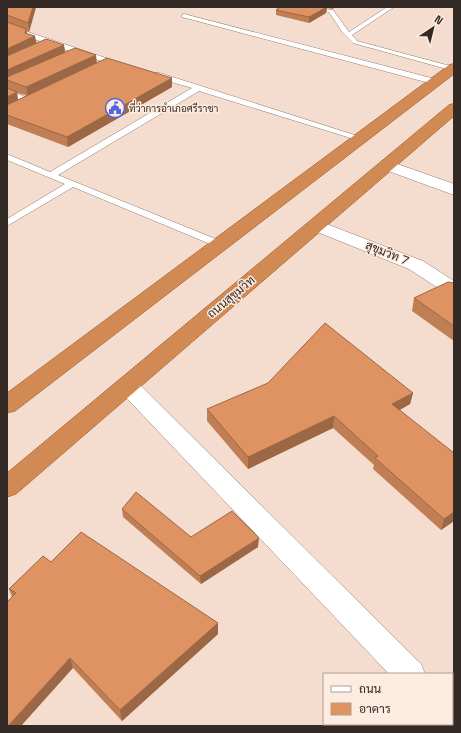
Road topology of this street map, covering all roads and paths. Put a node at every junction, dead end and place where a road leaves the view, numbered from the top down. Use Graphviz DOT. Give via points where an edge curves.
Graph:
graph roads {
  1 [pos="315,7"];
  2 [pos="391,7"];
  3 [pos="184,16"];
  4 [pos="7,27"];
  5 [pos="348,35"];
  6 [pos="51,43"];
  7 [pos="38,48"];
  8 [pos="79,51"];
  9 [pos="64,58"];
  10 [pos="111,61"];
  11 [pos="125,66"];
  12 [pos="97,68"];
  13 [pos="454,68"];
  14 [pos="147,72"];
  15 [pos="436,82"];
  16 [pos="198,88"];
  17 [pos="7,92"];
  18 [pos="454,108"];
  19 [pos="7,112"];
  20 [pos="360,138"];
  21 [pos="7,157"];
  22 [pos="386,165"];
  23 [pos="51,175"];
  24 [pos="72,184"];
  25 [pos="454,190"];
  26 [pos="7,223"];
  27 [pos="316,225"];
  28 [pos="219,244"];
  29 [pos="454,290"];
  30 [pos="127,385"];
  31 [pos="7,404"];
  32 [pos="7,486"];
  33 [pos="409,673"];
  1 -- 5 [label="lane" via="331,11"];
  2 -- 5 [label="lane"];
  3 -- 15 [label="lane"];
  4 -- 6 [label="lane"];
  5 -- 13 [label="lane" via="354,42"];
  6 -- 7 [label="lane"];
  6 -- 8 [label="lane"];
  8 -- 9 [label="lane"];
  8 -- 10 [label="lane"];
  10 -- 11 [label="lane"];
  10 -- 12 [label="lane"];
  13 -- 15 [label="highway"];
  14 -- 16 [label="lane"];
  15 -- 20 [label="highway"];
  16 -- 20 [label="lane"];
  16 -- 23 [label="lane"];
  17 -- 19 [label="lane" via="32,100"];
  18 -- 22 [label="highway, ถนนสุขุมวิท"];
  20 -- 28 [label="highway"];
  21 -- 23 [label="lane"];
  22 -- 25 [label="street"];
  22 -- 27 [label="highway, ถนนสุขุมวิท"];
  23 -- 24 [label="lane"];
  24 -- 26 [label="lane"];
  24 -- 28 [label="lane"];
  27 -- 29 [label="street, สุขุมวิท 7" via="416,265"];
  27 -- 30 [label="highway, ถนนสุขุมวิท"];
  28 -- 31 [label="highway"];
  30 -- 32 [label="highway, ถนนสุขุมวิท"];
  30 -- 33 [label="street"];
}
